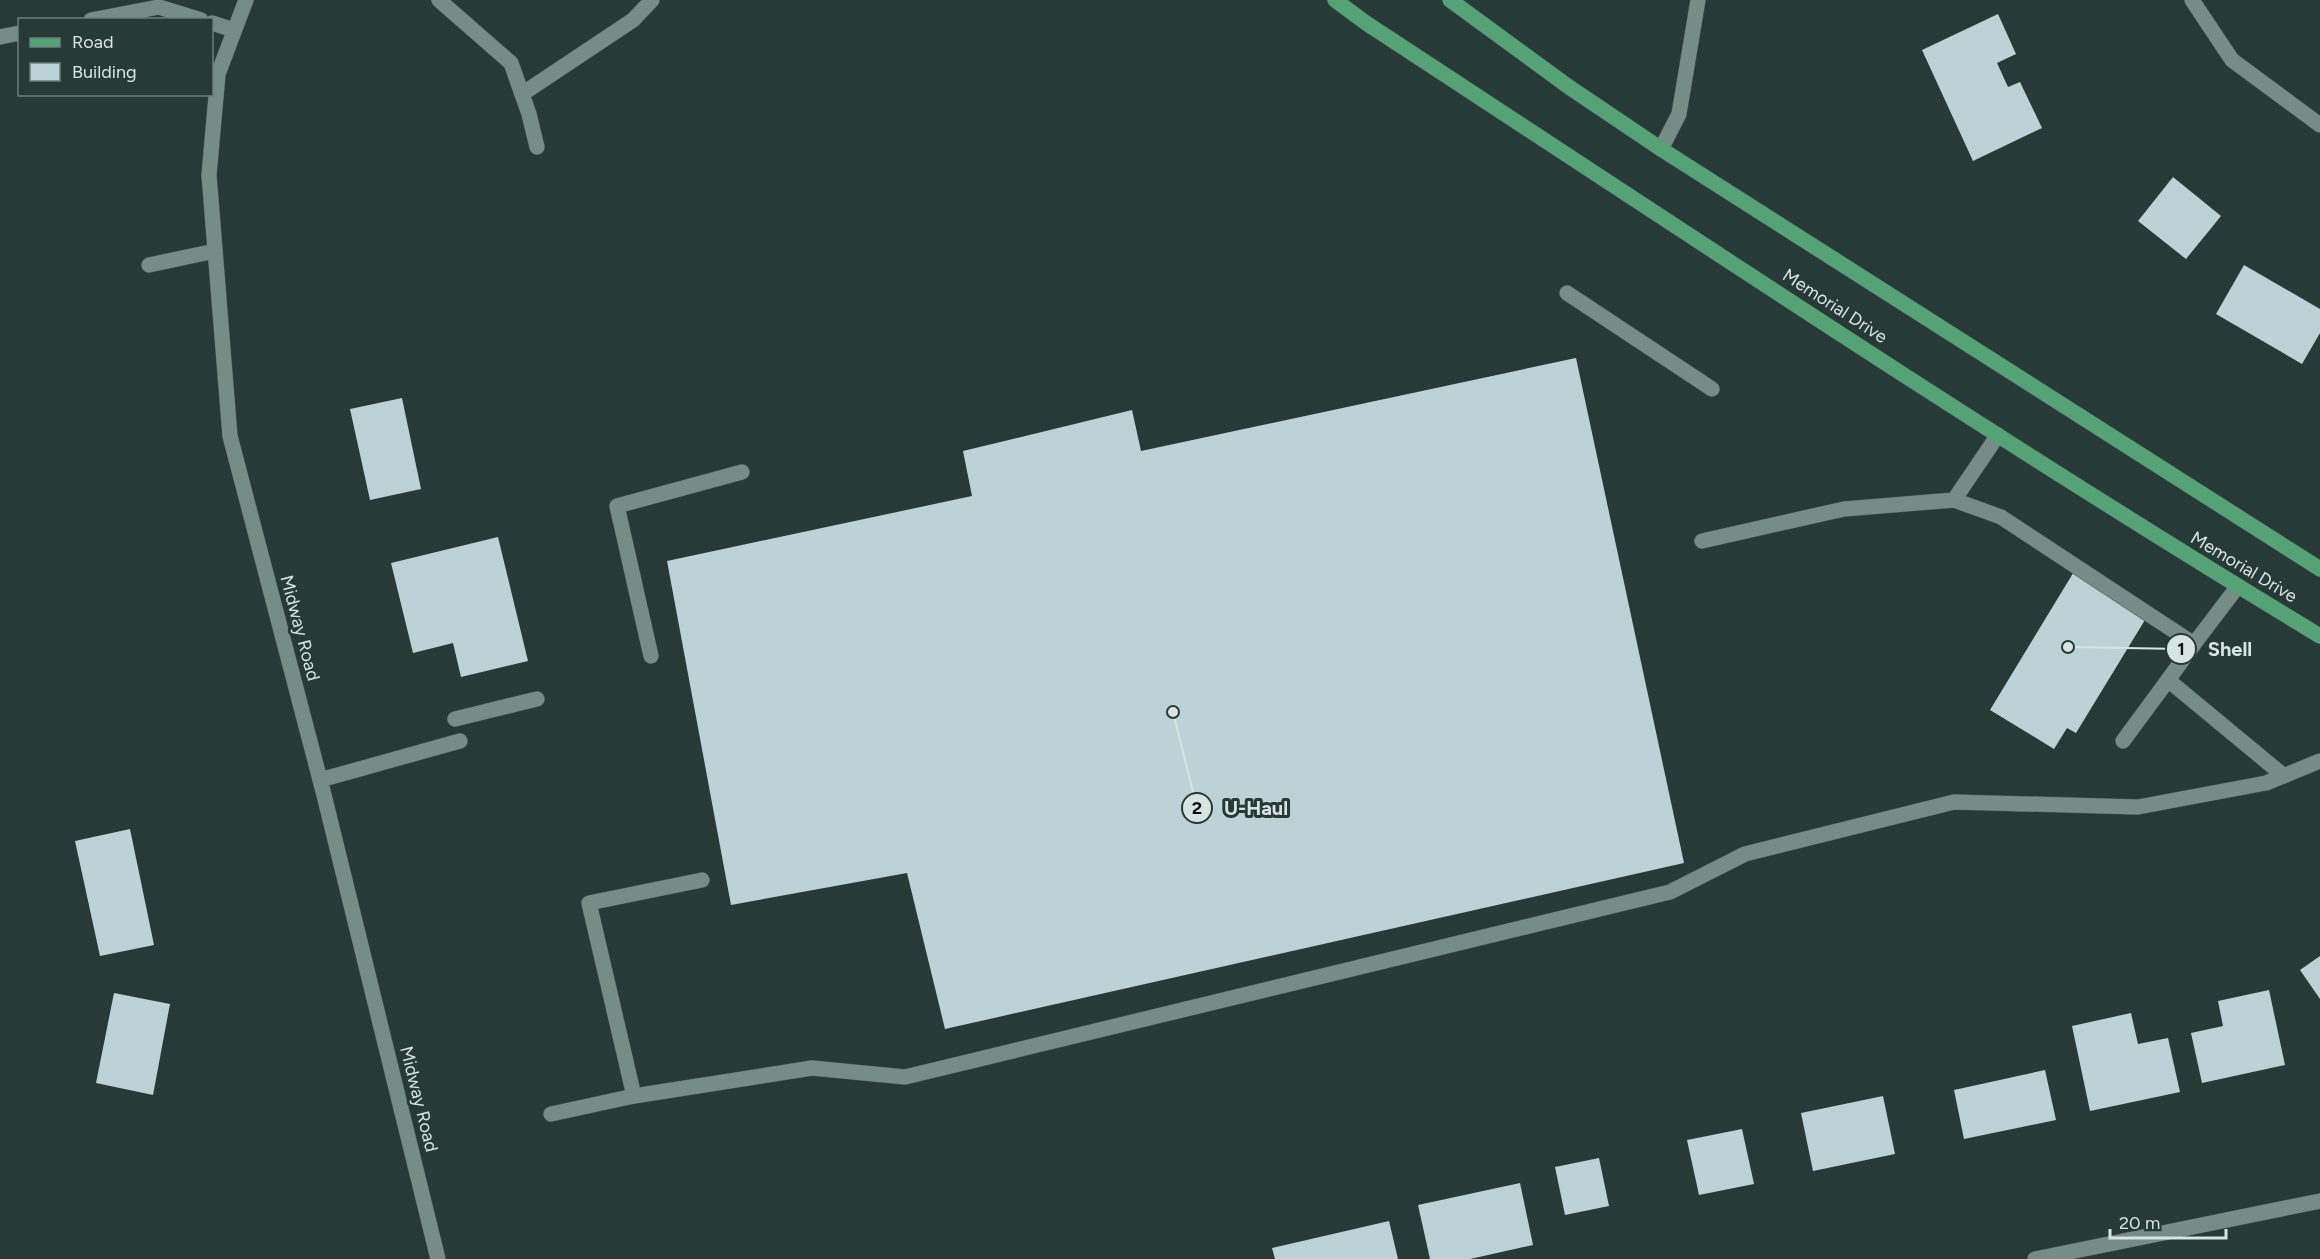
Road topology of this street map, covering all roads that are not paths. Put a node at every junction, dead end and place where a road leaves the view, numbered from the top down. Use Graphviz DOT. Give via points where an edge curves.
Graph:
graph roads {
  1 [pos="246,0"];
  2 [pos="439,0"];
  3 [pos="652,0"];
  4 [pos="1335,0"];
  5 [pos="1450,0"];
  6 [pos="1698,0"];
  7 [pos="2192,0"];
  8 [pos="101,18"];
  9 [pos="195,18"];
  10 [pos="213,23"];
  11 [pos="234,30"];
  12 [pos="18,33"];
  13 [pos="0,37"];
  14 [pos="522,94"];
  15 [pos="2320,125"];
  16 [pos="537,147"];
  17 [pos="1660,148"];
  18 [pos="215,251"];
  19 [pos="149,265"];
  20 [pos="1567,293"];
  21 [pos="1712,389"];
  22 [pos="1998,435"];
  23 [pos="742,472"];
  24 [pos="1954,500"];
  25 [pos="1702,541"];
  26 [pos="2320,569"];
  27 [pos="2238,586"];
  28 [pos="2320,636"];
  29 [pos="2194,644"];
  30 [pos="651,656"];
  31 [pos="2168,680"];
  32 [pos="537,699"];
  33 [pos="455,719"];
  34 [pos="460,741"];
  35 [pos="2123,741"];
  36 [pos="2320,761"];
  37 [pos="2284,776"];
  38 [pos="320,780"];
  39 [pos="702,880"];
  40 [pos="634,1096"];
  41 [pos="551,1114"];
  42 [pos="2320,1201"];
  43 [pos="438,1259"];
  44 [pos="2035,1259"];
  1 -- 11 [label="street, Midway Road"];
  2 -- 14 [label="street" via="511,63"];
  3 -- 14 [label="street" via="633,20"];
  4 -- 22 [label="main road, Memorial Drive"];
  5 -- 17 [label="main road, Memorial Drive"];
  6 -- 17 [label="street" via="1679,114"];
  7 -- 15 [label="street" via="2232,60"];
  8 -- 9 [label="street" via="159,7"];
  10 -- 11 [label="street"];
  11 -- 18 [label="street, Midway Road" via="218,74 210,164"];
  12 -- 13 [label="street"];
  14 -- 16 [label="street"];
  17 -- 26 [label="main road, Memorial Drive"];
  18 -- 19 [label="street"];
  18 -- 38 [label="street, Midway Road" via="230,436"];
  20 -- 21 [label="street"];
  22 -- 24 [label="street"];
  22 -- 27 [label="main road, Memorial Drive"];
  23 -- 30 [label="street" via="617,506"];
  24 -- 25 [label="street" via="1844,509"];
  24 -- 29 [label="street" via="2001,517"];
  27 -- 28 [label="main road, Memorial Drive"];
  27 -- 29 [label="street"];
  29 -- 31 [label="street"];
  31 -- 35 [label="street"];
  31 -- 37 [label="street"];
  32 -- 33 [label="street"];
  34 -- 38 [label="street"];
  36 -- 37 [label="street"];
  37 -- 40 [label="street" via="2266,783 2139,807 1954,802 1745,854 1670,892 905,1077 812,1068"];
  38 -- 43 [label="street, Midway Road"];
  39 -- 40 [label="street" via="590,903"];
  40 -- 41 [label="street"];
  42 -- 44 [label="street"];
}
